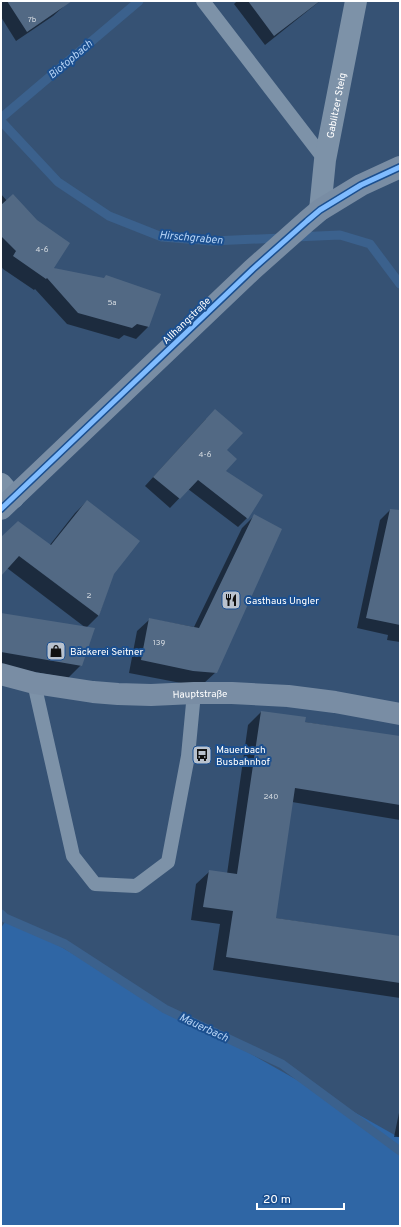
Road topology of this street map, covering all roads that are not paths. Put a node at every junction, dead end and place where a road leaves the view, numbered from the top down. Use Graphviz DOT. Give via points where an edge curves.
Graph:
graph roads {
  1 [pos="203,1"];
  2 [pos="356,1"];
  3 [pos="325,160"];
  4 [pos="400,167"];
  5 [pos="314,216"];
  6 [pos="5,497"];
  7 [pos="1,674"];
  8 [pos="34,683"];
  9 [pos="194,693"];
  10 [pos="400,714"];
  1 -- 3 [label="lane"];
  2 -- 3 [label="street, Gablitzer Steig"];
  3 -- 5 [label="street, Gablitzer Steig"];
  4 -- 5 [label="street, Allhangstraße" via="361,185"];
  5 -- 6 [label="street, Allhangstraße"];
  7 -- 8 [label="street, Hauptstraße"];
  8 -- 9 [label="street, Hauptstraße" via="118,694"];
  8 -- 9 [label="lane" via="73,856 95,884 136,886 168,862 188,756"];
  9 -- 10 [label="street, Hauptstraße" via="307,698"];
}
